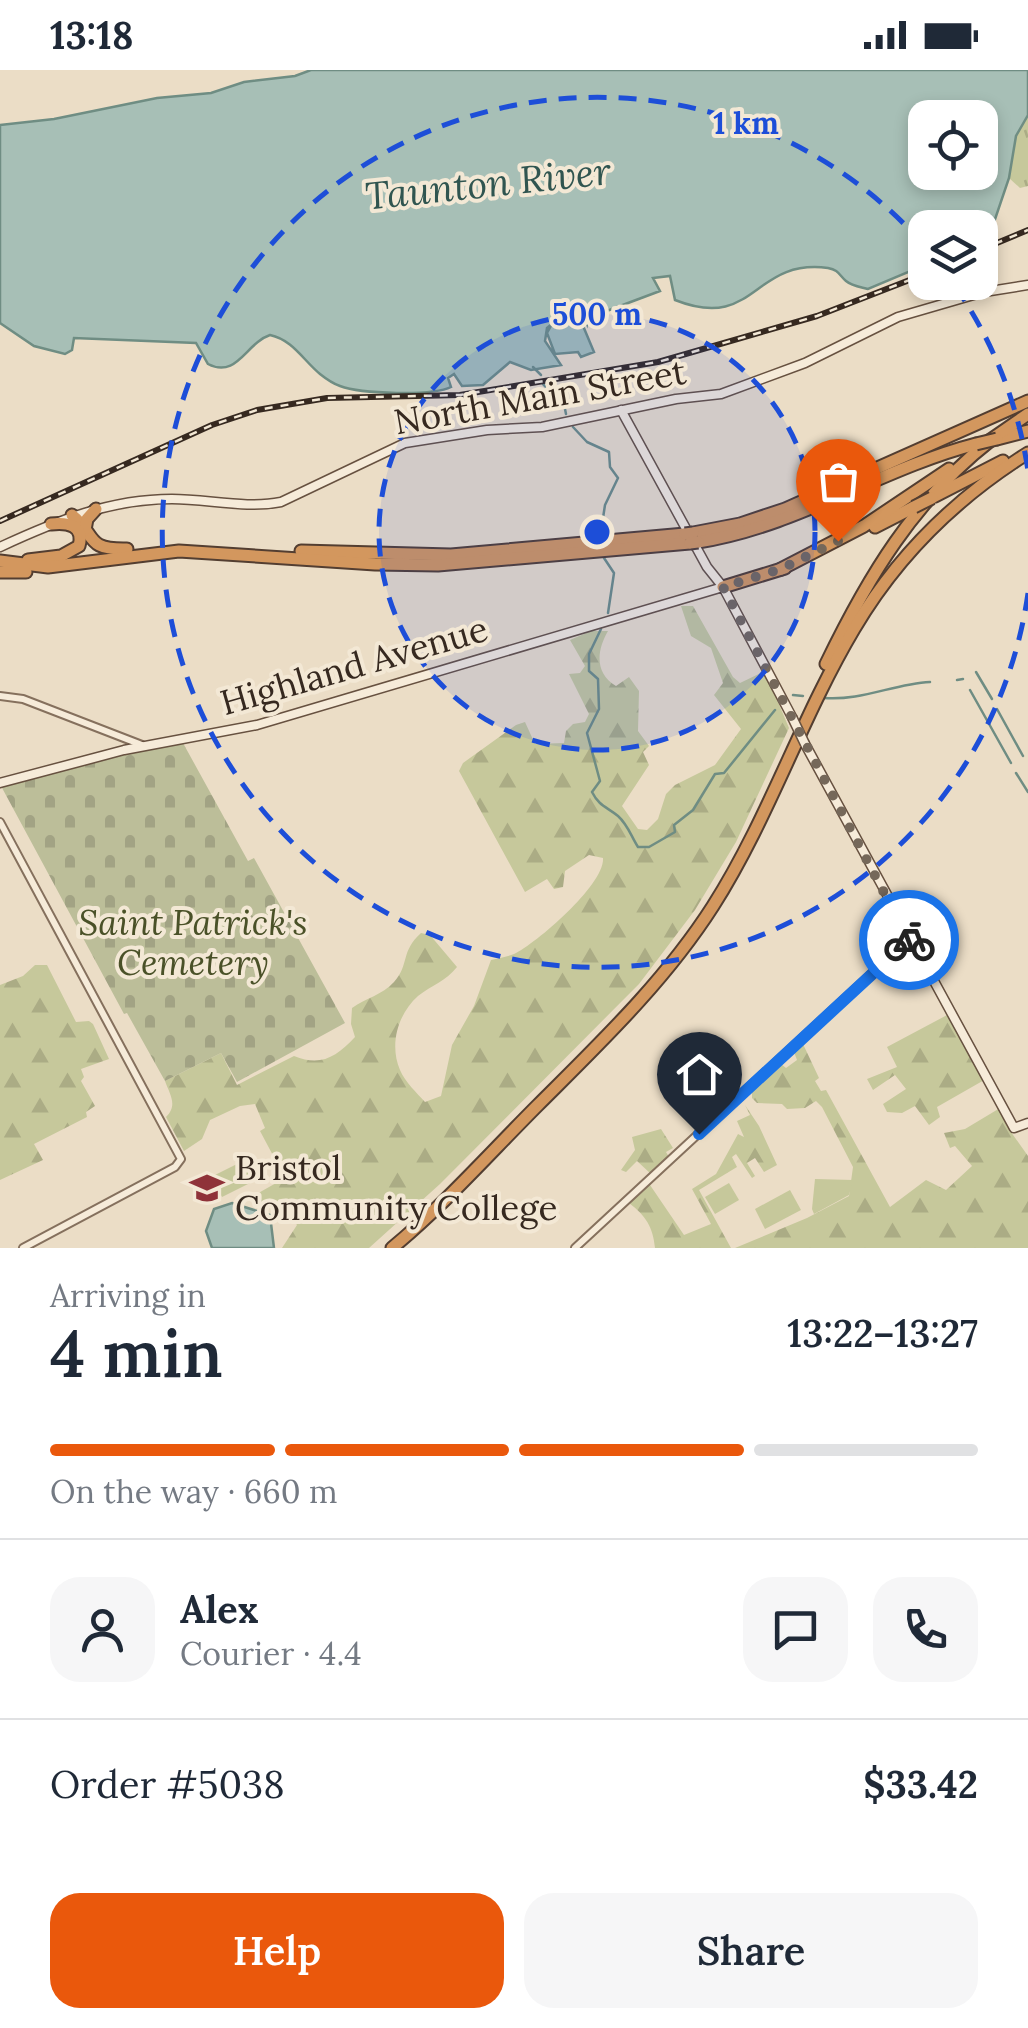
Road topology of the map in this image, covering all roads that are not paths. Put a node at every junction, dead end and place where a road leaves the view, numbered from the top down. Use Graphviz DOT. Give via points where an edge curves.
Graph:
graph roads {
  1 [pos="1028,285"];
  2 [pos="1028,401"];
  3 [pos="620,410"];
  4 [pos="1028,414"];
  5 [pos="1028,431"];
  6 [pos="995,438"];
  7 [pos="1028,450"];
  8 [pos="96,509"];
  9 [pos="72,515"];
  10 [pos="51,524"];
  11 [pos="83,532"];
  12 [pos="691,538"];
  13 [pos="139,548"];
  14 [pos="0,552"];
  15 [pos="19,560"];
  16 [pos="72,563"];
  17 [pos="781,569"];
  18 [pos="0,572"];
  19 [pos="723,587"];
  20 [pos="0,696"];
  21 [pos="149,745"];
  22 [pos="0,783"];
  23 [pos="0,822"];
  24 [pos="909,939"];
  25 [pos="1028,1123"];
  26 [pos="23,1248"];
  27 [pos="380,1248"];
  28 [pos="392,1248"];
  29 [pos="575,1248"];
  1 -- 3 [label="main road, North Main Street" via="898,316 805,364 729,392"];
  2 -- 12 [label="highway" via="785,510"];
  3 -- 8 [label="main road, North Main Street" via="542,427 405,442 272,504 160,499"];
  3 -- 19 [label="main road"];
  4 -- 6 [label="highway"];
  5 -- 6 [label="highway"];
  6 -- 12 [label="highway, bridge" via="916,463 780,521"];
  6 -- 17 [label="highway" via="881,515"];
  6 -- 27 [label="highway" via="932,494 874,569 737,849 681,940 619,1012"];
  7 -- 17 [label="highway, bridge"];
  7 -- 28 [label="highway" via="944,516 880,588 841,651 740,861 669,968"];
  8 -- 9 [label="main road, North Main Street"];
  8 -- 11 [label="highway"];
  9 -- 10 [label="main road, North Main Street"];
  9 -- 11 [label="highway"];
  10 -- 11 [label="highway"];
  10 -- 14 [label="main road, North Main Street"];
  11 -- 13 [label="highway" via="104,548"];
  11 -- 15 [label="highway" via="70,553"];
  12 -- 13 [label="highway" via="451,555"];
  12 -- 16 [label="highway" via="449,564 184,551"];
  13 -- 15 [label="highway"];
  14 -- 15 [label="highway"];
  14 -- 16 [label="highway" via="37,567"];
  16 -- 18 [label="highway"];
  17 -- 19 [label="highway"];
  19 -- 21 [label="main road, Highland Avenue" via="280,719"];
  19 -- 24 [label="main road, bridge"];
  20 -- 21 [label="street, Highland Avenue"];
  21 -- 22 [label="main road"];
  23 -- 26 [label="street" via="180,1164"];
  24 -- 25 [label="main road" via="1014,1128"];
  24 -- 29 [label="street"];
}
